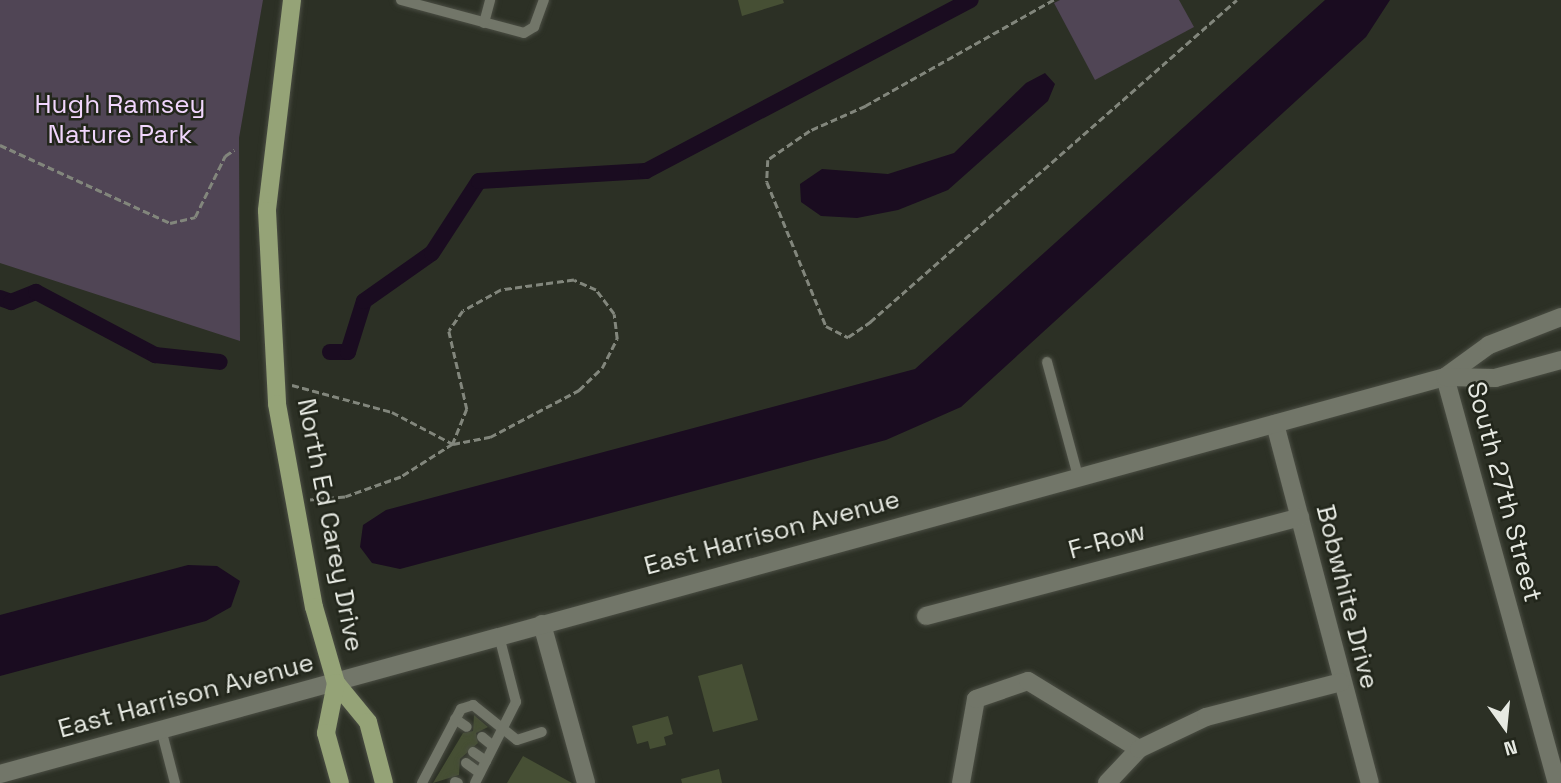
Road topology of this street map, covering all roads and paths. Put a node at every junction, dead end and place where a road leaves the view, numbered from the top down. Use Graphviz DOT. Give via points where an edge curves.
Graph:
graph roads {
  1 [pos="292,0"];
  2 [pos="401,0"];
  3 [pos="490,0"];
  4 [pos="544,0"];
  5 [pos="1054,0"];
  6 [pos="1237,0"];
  7 [pos="484,23"];
  8 [pos="0,145"];
  9 [pos="234,150"];
  10 [pos="1561,317"];
  11 [pos="1561,360"];
  12 [pos="1047,362"];
  13 [pos="1445,377"];
  14 [pos="276,380"];
  15 [pos="1275,424"];
  16 [pos="453,444"];
  17 [pos="1078,476"];
  18 [pos="293,502"];
  19 [pos="1300,517"];
  20 [pos="926,616"];
  21 [pos="542,624"];
  22 [pos="499,636"];
  23 [pos="1341,682"];
  24 [pos="336,683"];
  25 [pos="455,719"];
  26 [pos="504,724"];
  27 [pos="467,727"];
  28 [pos="161,729"];
  29 [pos="542,732"];
  30 [pos="447,735"];
  31 [pos="482,737"];
  32 [pos="458,741"];
  33 [pos="494,746"];
  34 [pos="440,747"];
  35 [pos="1139,749"];
  36 [pos="473,752"];
  37 [pos="451,753"];
  38 [pos="486,761"];
  39 [pos="466,763"];
  40 [pos="430,765"];
  41 [pos="440,772"];
  42 [pos="0,774"];
  43 [pos="477,778"];
  44 [pos="175,783"];
  45 [pos="340,783"];
  46 [pos="384,783"];
  47 [pos="422,783"];
  48 [pos="586,783"];
  49 [pos="961,783"];
  50 [pos="1107,783"];
  51 [pos="1370,783"];
  52 [pos="1557,783"];
  1 -- 14 [label="main road, North Ed Carey Drive" via="267,211"];
  2 -- 7 [label="lane"];
  3 -- 7 [label="lane"];
  4 -- 7 [label="lane" via="534,27 524,33"];
  5 -- 6 [label="path" via="866,106 810,131 768,160 766,182 826,326 848,337 870,322"];
  8 -- 9 [label="path" via="170,223 195,217 225,156"];
  10 -- 13 [label="street" via="1489,345"];
  11 -- 13 [label="street, East Harrison Avenue" via="1495,378"];
  12 -- 17 [label="lane"];
  13 -- 15 [label="street, East Harrison Avenue"];
  13 -- 52 [label="street, South 27th Street"];
  14 -- 16 [label="path" via="392,412"];
  14 -- 18 [label="main road, North Ed Carey Drive"];
  15 -- 17 [label="street, East Harrison Avenue"];
  15 -- 19 [label="street, Bobwhite Drive"];
  16 -- 16 [label="path" via="467,409 449,331 463,311 501,290 552,280 574,280 596,290 614,314 617,339 603,368 579,390 490,437"];
  16 -- 18 [label="path" via="401,477 345,497"];
  17 -- 21 [label="street, East Harrison Avenue"];
  18 -- 24 [label="main road, North Ed Carey Drive"];
  19 -- 20 [label="street, F-Row"];
  19 -- 23 [label="street, Bobwhite Drive"];
  21 -- 22 [label="street, East Harrison Avenue"];
  21 -- 48 [label="street"];
  22 -- 24 [label="street, East Harrison Avenue"];
  22 -- 26 [label="lane" via="516,702"];
  23 -- 35 [label="street" via="1206,717"];
  23 -- 51 [label="street, Bobwhite Drive"];
  24 -- 28 [label="street, East Harrison Avenue"];
  24 -- 45 [label="main road" via="326,733"];
  24 -- 46 [label="main road" via="368,722"];
  25 -- 26 [label="lane" via="461,709 473,705"];
  25 -- 27 [label="lane"];
  25 -- 30 [label="lane"];
  26 -- 29 [label="lane" via="517,740"];
  26 -- 33 [label="lane"];
  28 -- 42 [label="street, East Harrison Avenue"];
  28 -- 44 [label="lane"];
  30 -- 32 [label="lane"];
  30 -- 34 [label="lane"];
  31 -- 33 [label="lane"];
  33 -- 38 [label="lane"];
  34 -- 37 [label="lane"];
  34 -- 40 [label="lane"];
  35 -- 49 [label="street" via="1028,681 976,699"];
  35 -- 50 [label="street"];
  36 -- 38 [label="lane"];
  38 -- 43 [label="lane"];
  39 -- 43 [label="lane"];
  40 -- 41 [label="lane"];
  40 -- 47 [label="lane"];
}
